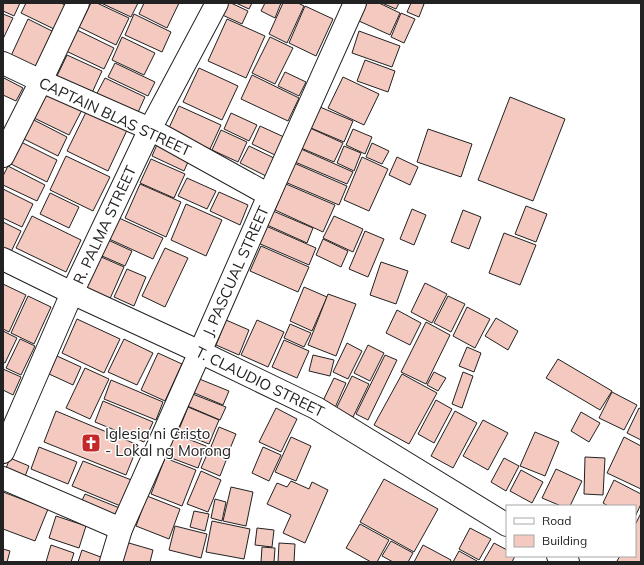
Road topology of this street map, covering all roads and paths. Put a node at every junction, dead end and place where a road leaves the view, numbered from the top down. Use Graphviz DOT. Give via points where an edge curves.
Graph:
graph roads {
  1 [pos="78,3"];
  2 [pos="217,3"];
  3 [pos="355,3"];
  4 [pos="3,63"];
  5 [pos="41,81"];
  6 [pos="150,129"];
  7 [pos="3,156"];
  8 [pos="269,195"];
  9 [pos="3,259"];
  10 [pos="72,293"];
  11 [pos="200,352"];
  12 [pos="3,452"];
  13 [pos="3,478"];
  14 [pos="506,524"];
  15 [pos="121,529"];
  16 [pos="111,562"];
  1 -- 5 [label="street"];
  2 -- 6 [label="street, R. PALMA STREET"];
  3 -- 8 [label="street, J. PASCUAL STREET"];
  4 -- 5 [label="street, CAPTAIN BLAS STREET"];
  5 -- 6 [label="street, CAPTAIN BLAS STREET"];
  5 -- 7 [label="street"];
  6 -- 8 [label="street, CAPTAIN BLAS STREET"];
  6 -- 10 [label="street, R. PALMA STREET"];
  8 -- 11 [label="street, J. PASCUAL STREET"];
  9 -- 10 [label="street, T. CLAUDIO STREET"];
  10 -- 11 [label="street, T. CLAUDIO STREET"];
  10 -- 12 [label="street, R. PALMA STREET"];
  11 -- 14 [label="street, T. CLAUDIO STREET" via="316,408"];
  11 -- 15 [label="street, J. PASCUAL STREET"];
  13 -- 15 [label="street"];
  15 -- 16 [label="street, J. PASCUAL STREET"];
}
